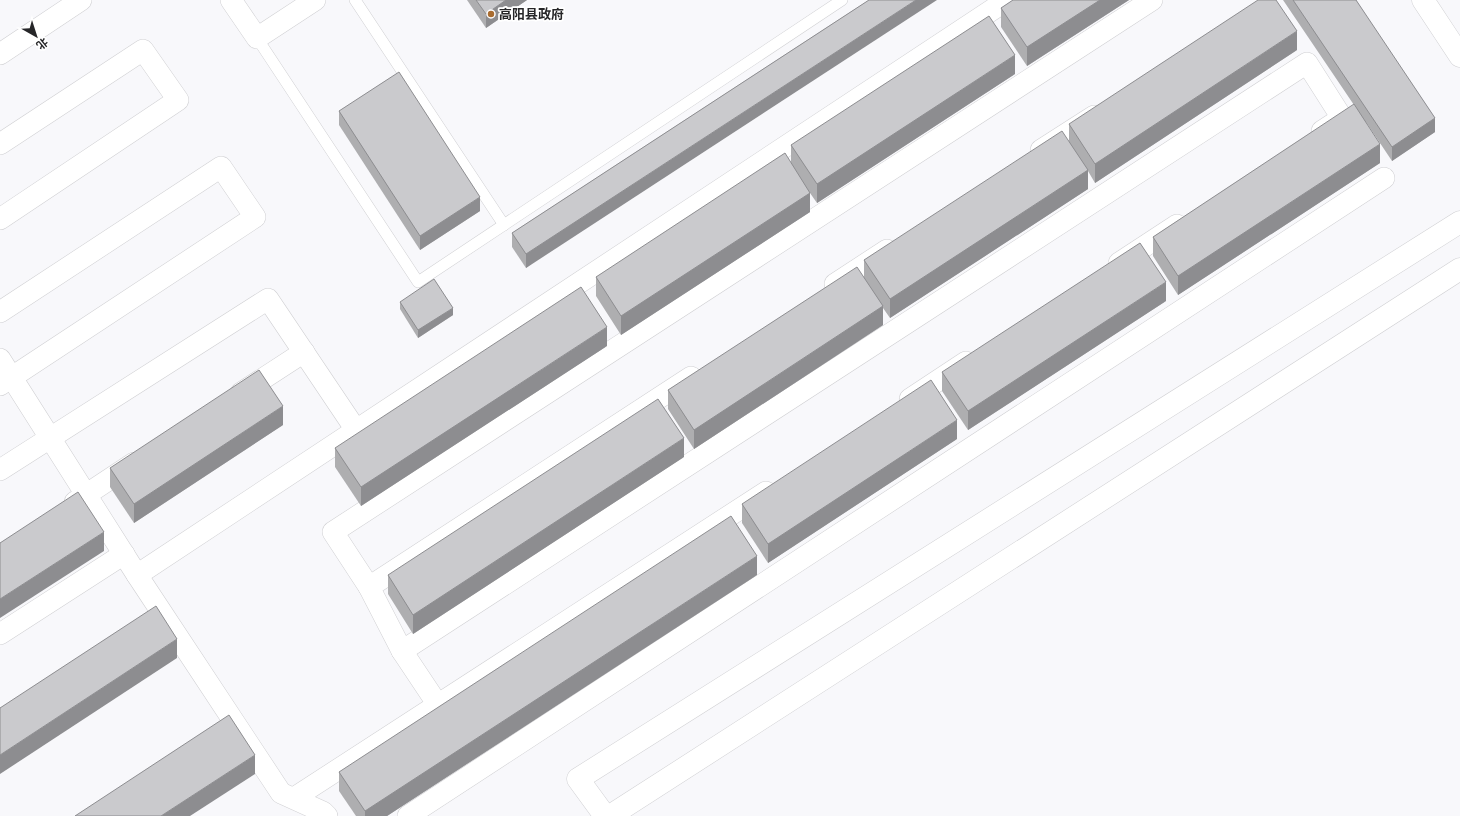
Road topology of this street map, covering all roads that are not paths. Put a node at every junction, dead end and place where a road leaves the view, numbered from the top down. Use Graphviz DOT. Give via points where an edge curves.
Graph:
graph roads {
  1 [pos="81,0"];
  2 [pos="231,0"];
  3 [pos="315,0"];
  4 [pos="355,0"];
  5 [pos="842,0"];
  6 [pos="1007,0"];
  7 [pos="1152,0"];
  8 [pos="1423,0"];
  9 [pos="257,38"];
  10 [pos="0,54"];
  11 [pos="1460,56"];
  12 [pos="1111,104"];
  13 [pos="1309,139"];
  14 [pos="0,144"];
  15 [pos="1024,161"];
  16 [pos="1384,178"];
  17 [pos="1195,213"];
  18 [pos="0,219"];
  19 [pos="1460,222"];
  20 [pos="504,225"];
  21 [pos="904,239"];
  22 [pos="1460,269"];
  23 [pos="1101,274"];
  24 [pos="817,296"];
  25 [pos="0,312"];
  26 [pos="304,352"];
  27 [pos="981,353"];
  28 [pos="0,359"];
  29 [pos="710,365"];
  30 [pos="6,381"];
  31 [pos="225,404"];
  32 [pos="894,409"];
  33 [pos="356,430"];
  34 [pos="50,438"];
  35 [pos="152,451"];
  36 [pos="0,470"];
  37 [pos="780,483"];
  38 [pos="86,495"];
  39 [pos="60,512"];
  40 [pos="124,554"];
  41 [pos="137,575"];
  42 [pos="369,587"];
  43 [pos="0,634"];
  44 [pos="402,651"];
  45 [pos="438,705"];
  46 [pos="294,798"];
  47 [pos="326,816"];
  48 [pos="408,816"];
  49 [pos="605,816"];
  50 [pos="610,816"];
  1 -- 10 [label="street"];
  2 -- 9 [label="street"];
  3 -- 9 [label="street"];
  4 -- 20 [label="lane"];
  5 -- 20 [label="lane"];
  6 -- 33 [label="street"];
  7 -- 42 [label="street" via="333,532"];
  8 -- 11 [label="street"];
  9 -- 20 [label="lane" via="418,282"];
  12 -- 15 [label="street"];
  13 -- 44 [label="street" via="1342,118 1307,63"];
  14 -- 18 [label="street" via="143,50 178,100"];
  16 -- 48 [label="street"];
  17 -- 23 [label="street"];
  19 -- 49 [label="street" via="578,778"];
  21 -- 24 [label="street"];
  22 -- 50 [label="street"];
  25 -- 30 [label="street" via="221,167 255,217"];
  26 -- 31 [label="street"];
  26 -- 33 [label="street"];
  26 -- 34 [label="street" via="268,299"];
  27 -- 32 [label="street"];
  28 -- 30 [label="street"];
  29 -- 42 [label="street"];
  30 -- 34 [label="street"];
  33 -- 41 [label="street"];
  34 -- 36 [label="street"];
  34 -- 38 [label="street"];
  35 -- 38 [label="street"];
  37 -- 45 [label="street"];
  38 -- 39 [label="street"];
  38 -- 40 [label="street"];
  40 -- 41 [label="street"];
  40 -- 43 [label="street"];
  41 -- 46 [label="street" via="151,610 225,723 281,793"];
  42 -- 44 [label="street"];
  44 -- 45 [label="street"];
  45 -- 46 [label="street"];
  46 -- 47 [label="street" via="323,812"];
}
